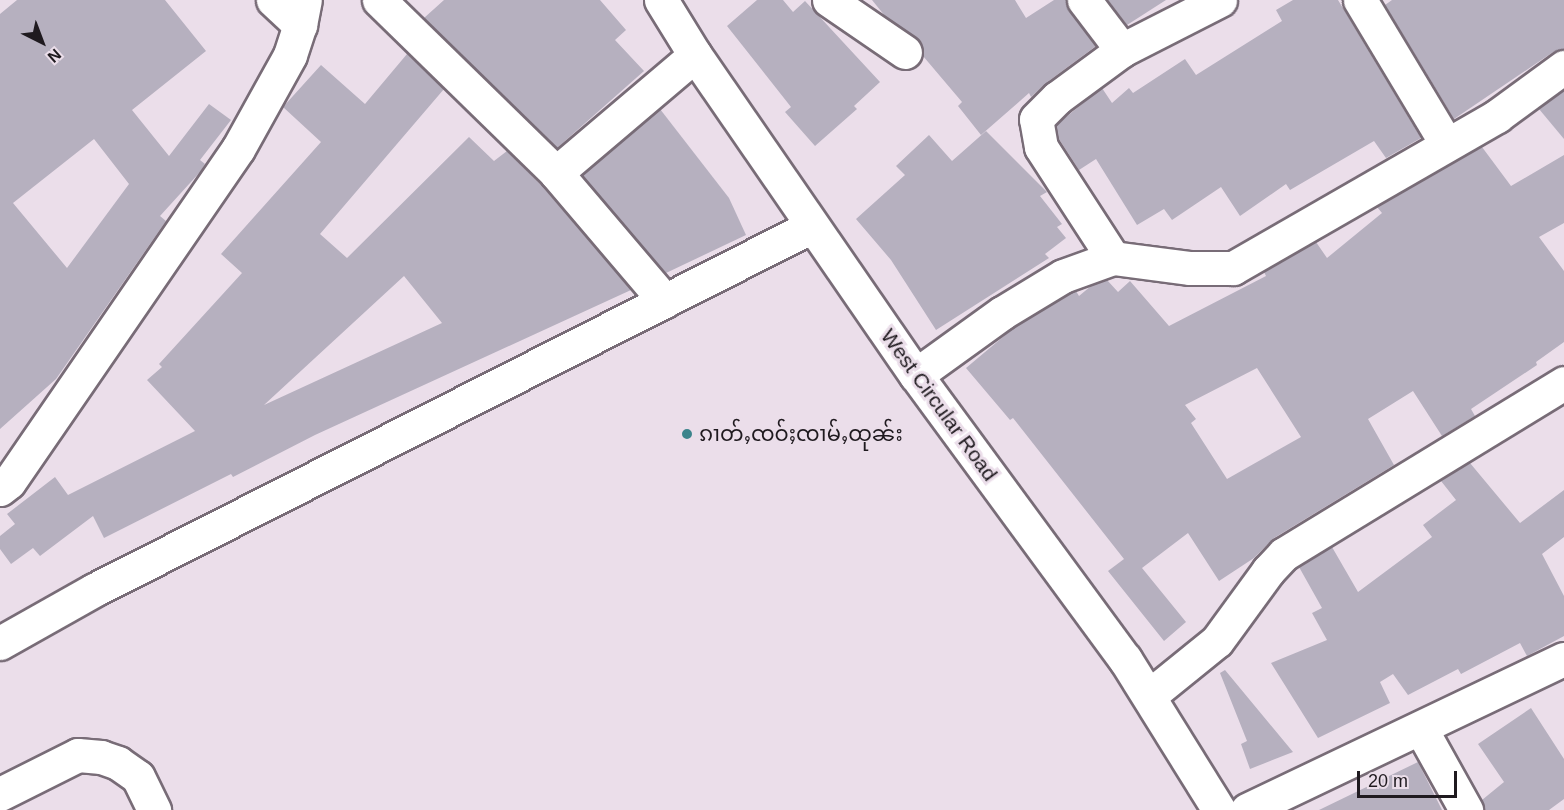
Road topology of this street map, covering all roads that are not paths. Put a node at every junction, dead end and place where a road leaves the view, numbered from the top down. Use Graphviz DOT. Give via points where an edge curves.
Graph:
graph roads {
  1 [pos="273,0"];
  2 [pos="379,0"];
  3 [pos="829,0"];
  4 [pos="1084,0"];
  5 [pos="1220,0"];
  6 [pos="1360,0"];
  7 [pos="664,1"];
  8 [pos="302,12"];
  9 [pos="1122,50"];
  10 [pos="905,52"];
  11 [pos="695,55"];
  12 [pos="1564,67"];
  13 [pos="1446,143"];
  14 [pos="556,173"];
  15 [pos="812,226"];
  16 [pos="1113,258"];
  17 [pos="665,301"];
  18 [pos="916,375"];
  19 [pos="1564,383"];
  20 [pos="0,489"];
  21 [pos="0,643"];
  22 [pos="1564,659"];
  23 [pos="1149,696"];
  24 [pos="1421,729"];
  25 [pos="0,795"];
  26 [pos="154,810"];
  27 [pos="1219,810"];
  28 [pos="1247,810"];
  29 [pos="1466,810"];
  1 -- 8 [label="street"];
  2 -- 14 [label="street"];
  3 -- 10 [label="street"];
  4 -- 9 [label="street"];
  5 -- 9 [label="street"];
  6 -- 13 [label="street"];
  7 -- 11 [label="street, West Circular Road"];
  8 -- 20 [label="street" via="290,55 238,149 9,482"];
  9 -- 16 [label="street" via="1057,98 1035,120 1041,147"];
  11 -- 14 [label="street"];
  11 -- 15 [label="street, West Circular Road"];
  12 -- 13 [label="street" via="1497,116"];
  13 -- 16 [label="street" via="1233,268 1190,268"];
  14 -- 17 [label="street"];
  15 -- 17 [label="street"];
  15 -- 18 [label="street, West Circular Road"];
  16 -- 18 [label="street" via="1063,276"];
  17 -- 21 [label="street" via="94,590"];
  18 -- 23 [label="street, West Circular Road"];
  19 -- 23 [label="street" via="1284,554 1217,641"];
  22 -- 24 [label="street"];
  23 -- 27 [label="street, West Circular Road"];
  24 -- 28 [label="street"];
  24 -- 29 [label="street"];
  25 -- 26 [label="street" via="78,755 101,757 138,777"];
}
